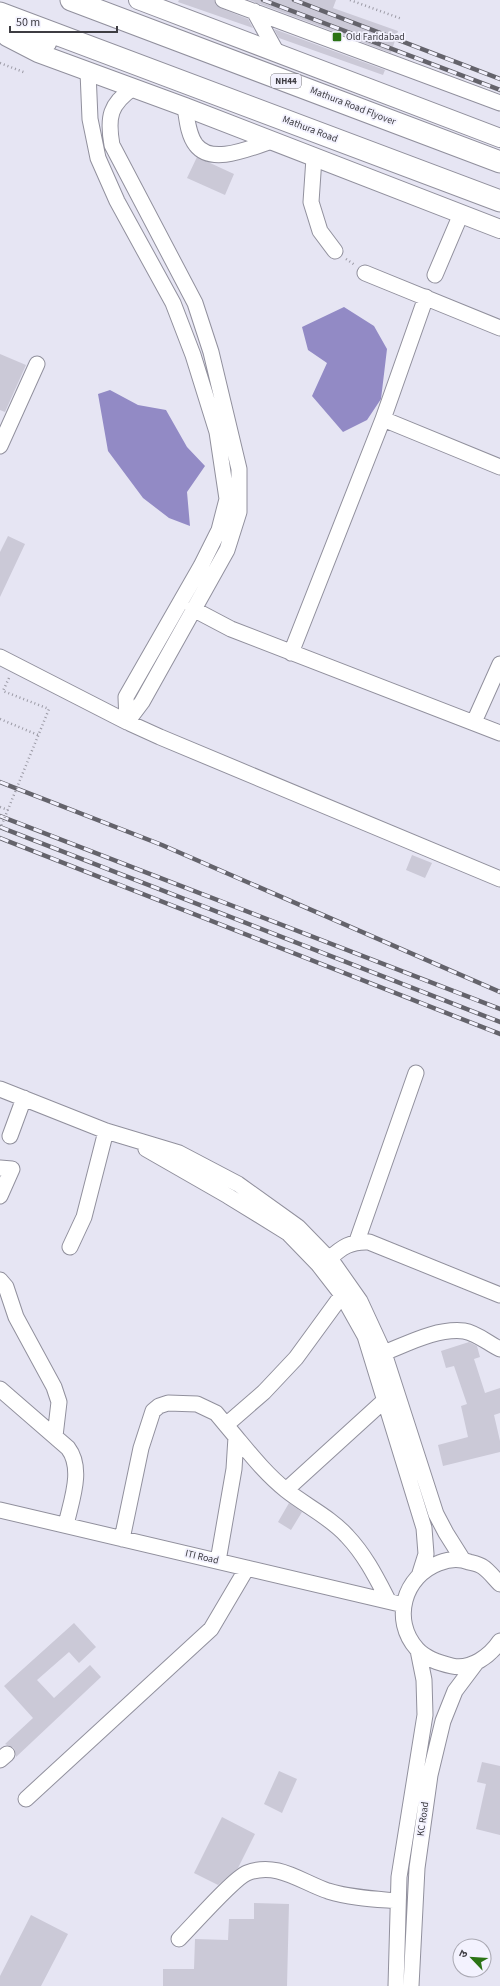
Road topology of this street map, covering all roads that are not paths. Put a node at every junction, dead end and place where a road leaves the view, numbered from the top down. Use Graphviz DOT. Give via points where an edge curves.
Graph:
graph roads {
  1 [pos="71,0"];
  2 [pos="138,0"];
  3 [pos="223,0"];
  4 [pos="254,11"];
  5 [pos="0,13"];
  6 [pos="0,32"];
  7 [pos="277,53"];
  8 [pos="120,58"];
  9 [pos="88,72"];
  10 [pos="134,88"];
  11 [pos="500,103"];
  12 [pos="184,107"];
  13 [pos="500,138"];
  14 [pos="272,141"];
  15 [pos="314,158"];
  16 [pos="500,162"];
  17 [pos="500,201"];
  18 [pos="461,214"];
  19 [pos="500,229"];
  20 [pos="335,251"];
  21 [pos="365,273"];
  22 [pos="435,275"];
  23 [pos="426,297"];
  24 [pos="500,328"];
  25 [pos="37,364"];
  26 [pos="383,418"];
  27 [pos="2,437"];
  28 [pos="500,467"];
  29 [pos="193,609"];
  30 [pos="291,652"];
  31 [pos="0,657"];
  32 [pos="500,664"];
  33 [pos="127,722"];
  34 [pos="474,722"];
  35 [pos="500,733"];
  36 [pos="500,879"];
  37 [pos="416,1073"];
  38 [pos="0,1089"];
  39 [pos="24,1098"];
  40 [pos="106,1131"];
  41 [pos="10,1136"];
  42 [pos="130,1140"];
  43 [pos="0,1168"];
  44 [pos="0,1196"];
  45 [pos="357,1241"];
  46 [pos="70,1247"];
  47 [pos="329,1259"];
  48 [pos="0,1280"];
  49 [pos="342,1295"];
  50 [pos="500,1295"];
  51 [pos="500,1349"];
  52 [pos="384,1353"];
  53 [pos="0,1389"];
  54 [pos="386,1399"];
  55 [pos="226,1425"];
  56 [pos="55,1436"];
  57 [pos="236,1437"];
  58 [pos="286,1490"];
  59 [pos="0,1510"];
  60 [pos="66,1525"];
  61 [pos="122,1538"];
  62 [pos="463,1560"];
  63 [pos="218,1561"];
  64 [pos="247,1568"];
  65 [pos="420,1573"];
  66 [pos="500,1584"];
  67 [pos="388,1600"];
  68 [pos="404,1605"];
  69 [pos="498,1648"];
  70 [pos="418,1650"];
  71 [pos="476,1663"];
  72 [pos="26,1799"];
  73 [pos="398,1901"];
  74 [pos="179,1939"];
  75 [pos="396,1986"];
  76 [pos="411,1986"];
  1 -- 16 [label="highway, Mathura Road Flyover / NH44"];
  2 -- 7 [label="main road"];
  3 -- 4 [label="street"];
  4 -- 7 [label="street"];
  4 -- 11 [label="street"];
  5 -- 8 [label="highway"];
  6 -- 8 [label="highway"];
  6 -- 9 [label="main road" via="38,53"];
  7 -- 13 [label="main road"];
  8 -- 17 [label="highway, Mathura Road"];
  9 -- 10 [label="main road"];
  9 -- 33 [label="street" via="90,119 98,158 117,201 173,303 217,432 227,499 219,530 201,566 126,697"];
  10 -- 12 [label="main road"];
  10 -- 29 [label="street" via="120,98 113,108 109,129 112,145 194,302 211,352 239,470 239,512 227,550"];
  12 -- 14 [label="main road"];
  12 -- 14 [label="street" via="190,134 196,146 204,153 230,154"];
  14 -- 15 [label="main road"];
  15 -- 18 [label="main road"];
  15 -- 20 [label="street" via="311,202 320,231"];
  18 -- 19 [label="main road"];
  18 -- 22 [label="street"];
  21 -- 23 [label="street"];
  23 -- 24 [label="street"];
  23 -- 26 [label="street"];
  25 -- 27 [label="street"];
  26 -- 28 [label="street"];
  26 -- 30 [label="street"];
  29 -- 30 [label="street" via="231,629"];
  29 -- 33 [label="street" via="142,702"];
  30 -- 34 [label="street"];
  31 -- 33 [label="street"];
  32 -- 34 [label="street"];
  33 -- 36 [label="street"];
  34 -- 35 [label="street"];
  37 -- 45 [label="street"];
  38 -- 39 [label="street"];
  39 -- 40 [label="street"];
  39 -- 41 [label="street"];
  40 -- 42 [label="street"];
  40 -- 46 [label="street" via="84,1217"];
  42 -- 47 [label="street" via="179,1153 238,1184 298,1227"];
  42 -- 49 [label="street" via="288,1233 318,1264"];
  43 -- 44 [label="street" via="12,1169"];
  45 -- 47 [label="street" via="341,1247"];
  45 -- 50 [label="street" via="369,1242"];
  47 -- 52 [label="street" via="360,1301"];
  48 -- 56 [label="street" via="11,1298 16,1317 54,1387 59,1402"];
  49 -- 54 [label="street" via="365,1336"];
  49 -- 55 [label="street" via="296,1358 264,1392"];
  51 -- 52 [label="street" via="465,1331 434,1334"];
  52 -- 62 [label="street" via="436,1514"];
  53 -- 56 [label="street"];
  54 -- 58 [label="street"];
  54 -- 65 [label="street" via="424,1528 426,1554"];
  55 -- 57 [label="street"];
  55 -- 61 [label="street" via="216,1413 197,1404 168,1403 153,1411 141,1448"];
  56 -- 60 [label="street" via="68,1448 76,1463"];
  57 -- 58 [label="street"];
  57 -- 63 [label="street" via="234,1469"];
  58 -- 67 [label="street" via="334,1523 347,1536 365,1557"];
  59 -- 60 [label="street, ITI Road"];
  60 -- 61 [label="street, ITI Road"];
  61 -- 63 [label="street, ITI Road"];
  62 -- 65 [label="street" via="447,1560"];
  62 -- 66 [label="street" via="483,1566"];
  63 -- 64 [label="street, ITI Road"];
  64 -- 67 [label="street, ITI Road"];
  64 -- 72 [label="street" via="211,1629"];
  65 -- 68 [label="street" via="405,1597"];
  67 -- 68 [label="street, ITI Road"];
  68 -- 70 [label="street" via="402,1615 410,1640"];
  69 -- 71 [label="street"];
  70 -- 71 [label="street" via="430,1660 454,1666"];
  70 -- 73 [label="street" via="424,1680 425,1715 399,1877"];
  71 -- 76 [label="street, KC Road" via="455,1691 443,1721 430,1774 417,1868"];
  73 -- 74 [label="street" via="347,1895 274,1869 260,1870 246,1873 235,1882"];
  73 -- 75 [label="street"];
}
